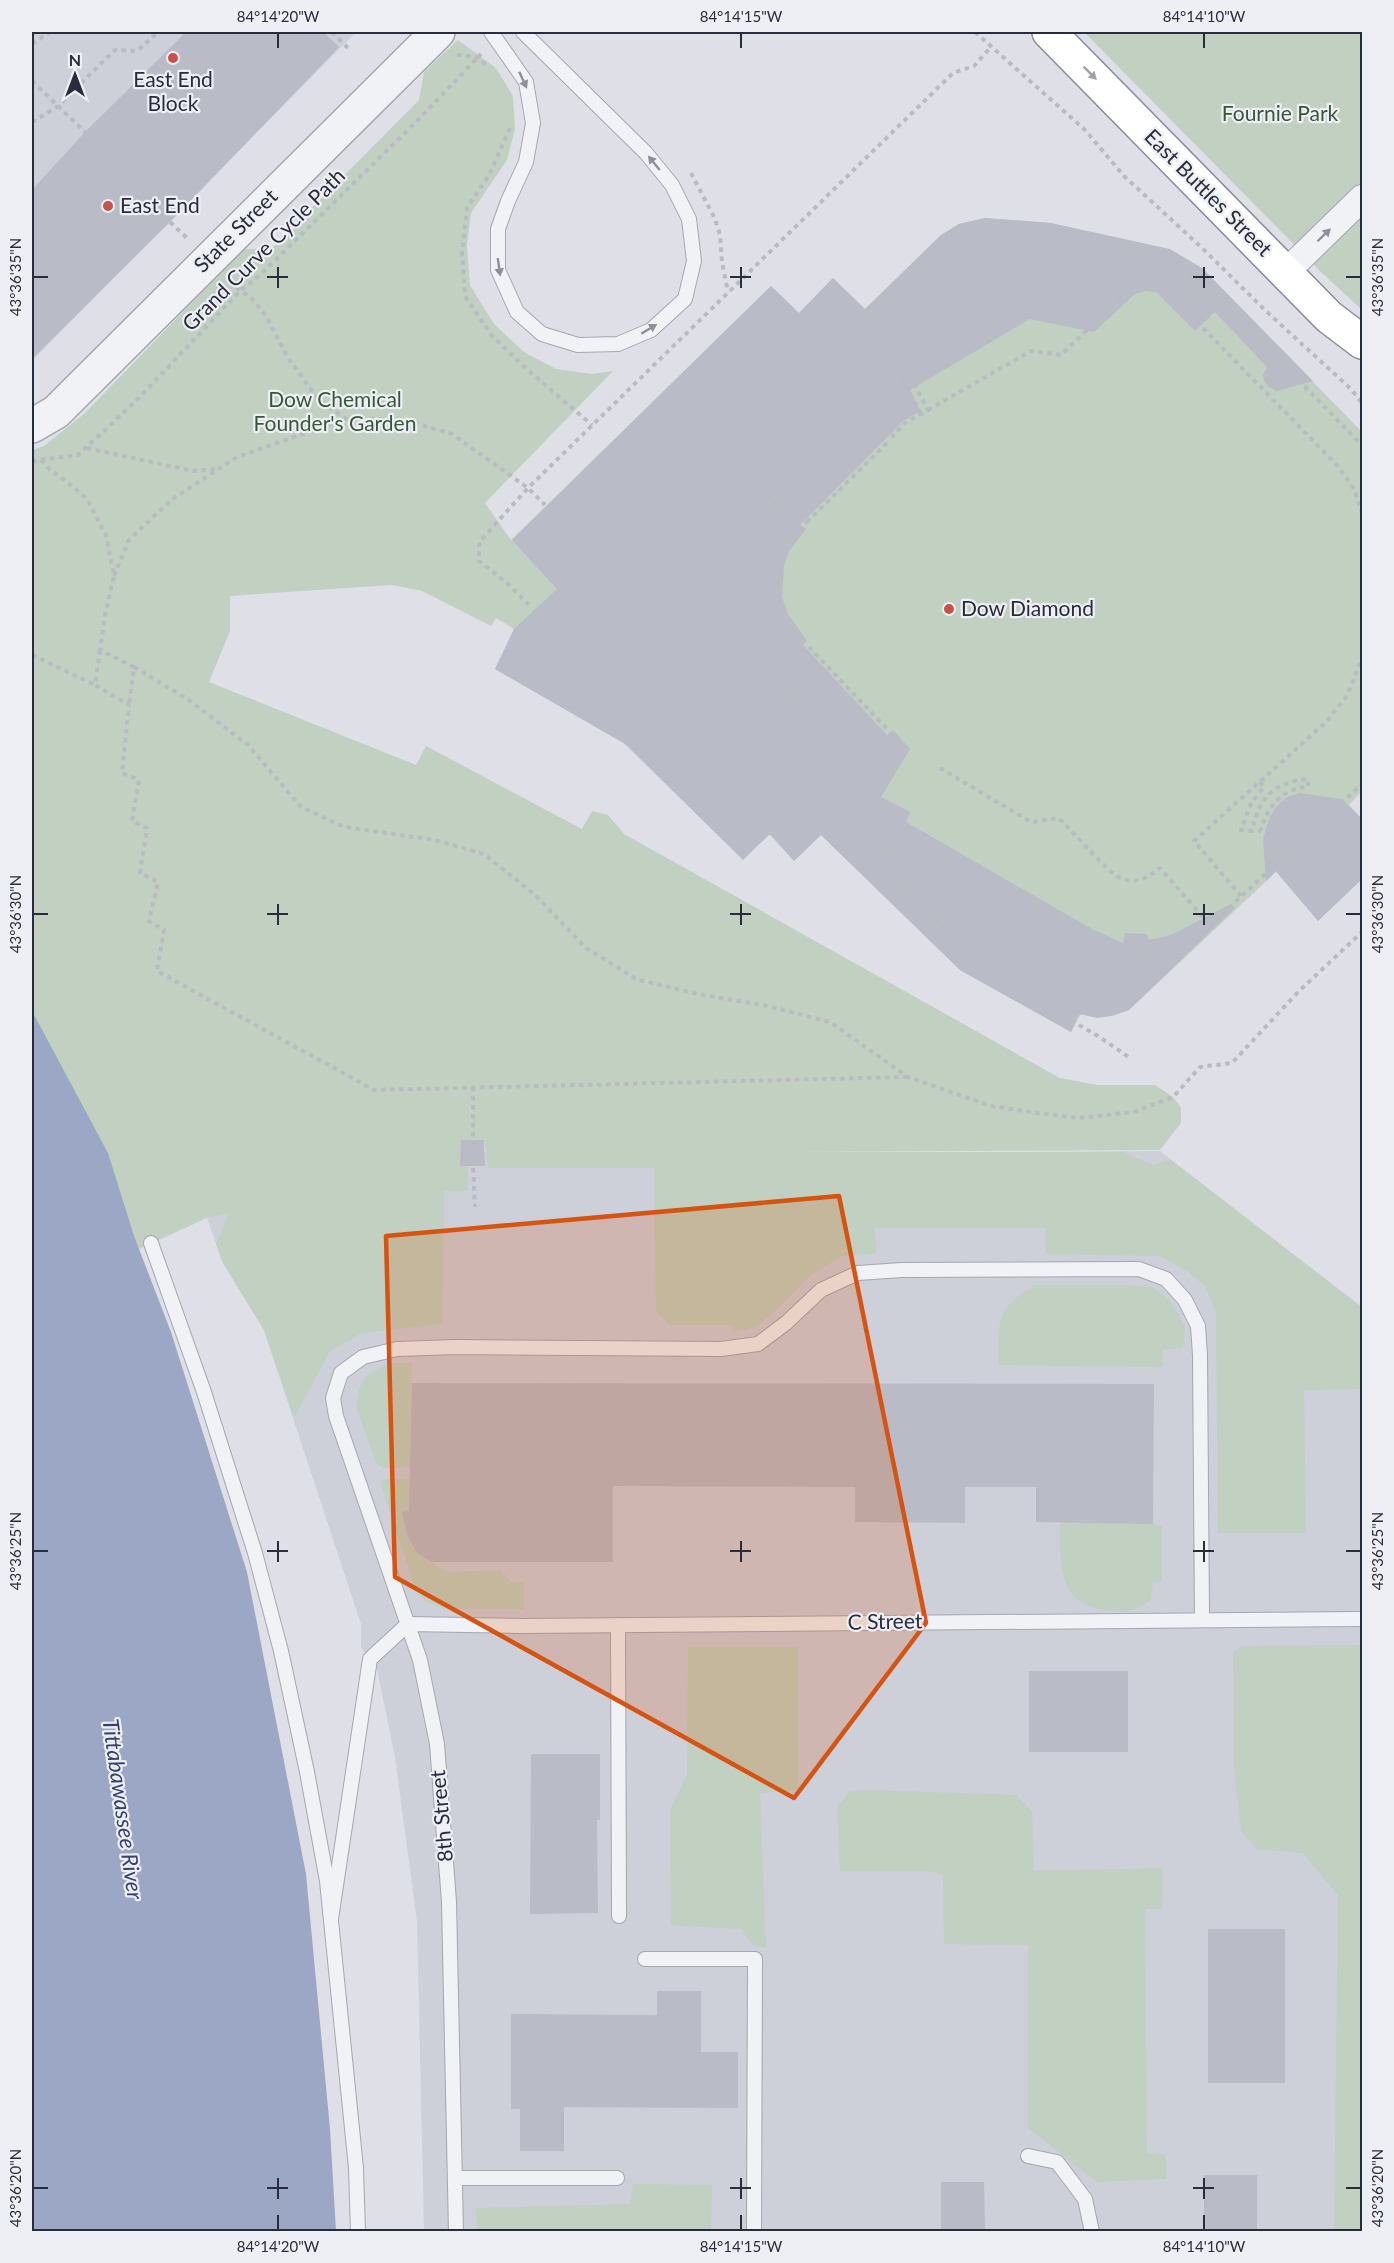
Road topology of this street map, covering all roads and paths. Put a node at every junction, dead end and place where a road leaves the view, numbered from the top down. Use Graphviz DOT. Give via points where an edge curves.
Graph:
graph roads {
  1 [pos="50,32"];
  2 [pos="158,32"];
  3 [pos="332,32"];
  4 [pos="438,32"];
  5 [pos="523,32"];
  6 [pos="975,32"];
  7 [pos="1049,32"];
  8 [pos="493,36"];
  9 [pos="32,44"];
  10 [pos="991,47"];
  11 [pos="348,48"];
  12 [pos="32,81"];
  13 [pos="57,107"];
  14 [pos="32,122"];
  15 [pos="85,132"];
  16 [pos="1362,198"];
  17 [pos="170,222"];
  18 [pos="192,243"];
  19 [pos="1286,272"];
  20 [pos="1194,275"];
  21 [pos="224,278"];
  22 [pos="240,291"];
  23 [pos="892,298"];
  24 [pos="1329,317"];
  25 [pos="862,330"];
  26 [pos="1362,342"];
  27 [pos="840,352"];
  28 [pos="1362,358"];
  29 [pos="913,382"];
  30 [pos="852,396"];
  31 [pos="1362,403"];
  32 [pos="928,410"];
  33 [pos="921,414"];
  34 [pos="346,419"];
  35 [pos="32,426"];
  36 [pos="818,431"];
  37 [pos="889,441"];
  38 [pos="1362,445"];
  39 [pos="86,447"];
  40 [pos="41,460"];
  41 [pos="32,461"];
  42 [pos="849,462"];
  43 [pos="783,466"];
  44 [pos="218,469"];
  45 [pos="528,488"];
  46 [pos="760,489"];
  47 [pos="813,496"];
  48 [pos="783,499"];
  49 [pos="545,505"];
  50 [pos="1362,513"];
  51 [pos="807,522"];
  52 [pos="800,528"];
  53 [pos="732,533"];
  54 [pos="784,549"];
  55 [pos="780,560"];
  56 [pos="114,576"];
  57 [pos="719,585"];
  58 [pos="777,585"];
  59 [pos="529,605"];
  60 [pos="785,617"];
  61 [pos="726,636"];
  62 [pos="100,650"];
  63 [pos="32,656"];
  64 [pos="1362,658"];
  65 [pos="134,667"];
  66 [pos="784,671"];
  67 [pos="813,674"];
  68 [pos="95,685"];
  69 [pos="129,705"];
  70 [pos="778,705"];
  71 [pos="848,709"];
  72 [pos="888,729"];
  73 [pos="892,734"];
  74 [pos="813,742"];
  75 [pos="940,768"];
  76 [pos="1260,782"];
  77 [pos="807,783"];
  78 [pos="1362,784"];
  79 [pos="825,802"];
  80 [pos="1331,814"];
  81 [pos="1338,821"];
  82 [pos="880,847"];
  83 [pos="1278,862"];
  84 [pos="1241,897"];
  85 [pos="1210,925"];
  86 [pos="1362,932"];
  87 [pos="1130,1058"];
  88 [pos="908,1077"];
  89 [pos="473,1087"];
  90 [pos="475,1207"];
  91 [pos="151,1243"];
  92 [pos="1202,1619"];
  93 [pos="1362,1619"];
  94 [pos="408,1624"];
  95 [pos="618,1625"];
  96 [pos="619,1916"];
  97 [pos="331,1919"];
  98 [pos="645,1959"];
  99 [pos="1029,2156"];
  100 [pos="454,2178"];
  101 [pos="617,2178"];
  102 [pos="358,2232"];
  103 [pos="456,2232"];
  104 [pos="754,2232"];
  105 [pos="1092,2232"];
  1 -- 9 [label="path"];
  2 -- 13 [label="path" via="137,51 115,50"];
  3 -- 11 [label="path"];
  4 -- 35 [label="street, State Street" via="56,412"];
  8 -- 5 [label="lane, one-way" via="526,82 533,123 526,162 498,229 498,270 517,312 542,334 578,345 618,344 651,330 685,299 694,261 689,219 672,185 646,153"];
  6 -- 10 [label="path"];
  7 -- 19 [label="highway, East Buttles Street, one-way"];
  8 -- 22 [label="path, Grand Curve Cycle Path" via="418,120"];
  10 -- 31 [label="path" via="1085,130 1124,176"];
  10 -- 45 [label="path" via="975,66 953,73"];
  12 -- 13 [label="path"];
  13 -- 14 [label="path"];
  13 -- 15 [label="path"];
  19 -- 16 [label="street, one-way"];
  17 -- 18 [label="path"];
  19 -- 24 [label="highway, East Buttles Street"];
  20 -- 23 [label="path" via="1166,258 1020,230 981,230 956,237"];
  20 -- 38 [label="path"];
  20 -- 50 [label="path" via="1190,280 1208,297 1204,301 1186,283 1180,288 1205,314 1197,322 1338,466 1354,489"];
  21 -- 22 [label="path"];
  22 -- 34 [label="path" via="266,316 288,358 318,399"];
  22 -- 39 [label="path, Grand Curve Cycle Path" via="136,401"];
  23 -- 25 [label="path"];
  23 -- 32 [label="path" via="924,328 1020,275 1122,297 1061,355 1032,351"];
  24 -- 26 [label="highway"];
  24 -- 28 [label="street, East Buttles Street"];
  25 -- 27 [label="path"];
  25 -- 33 [label="path" via="887,352"];
  29 -- 32 [label="path"];
  30 -- 33 [label="path" via="893,436"];
  32 -- 33 [label="path"];
  34 -- 44 [label="path" via="237,457"];
  34 -- 45 [label="path" via="402,419 452,434"];
  36 -- 42 [label="path"];
  37 -- 51 [label="path"];
  39 -- 40 [label="path, Grand Curve Cycle Path" via="78,455"];
  39 -- 44 [label="path" via="193,471"];
  40 -- 41 [label="path, Grand Curve Cycle Path"];
  40 -- 56 [label="path" via="87,499 106,535"];
  43 -- 47 [label="path"];
  44 -- 56 [label="path" via="171,500 129,540"];
  45 -- 49 [label="path"];
  45 -- 59 [label="path" via="479,542 479,561"];
  46 -- 52 [label="path"];
  48 -- 51 [label="path"];
  51 -- 52 [label="path"];
  52 -- 54 [label="path"];
  53 -- 54 [label="path"];
  54 -- 55 [label="path"];
  56 -- 62 [label="path"];
  57 -- 58 [label="path"];
  60 -- 61 [label="path"];
  62 -- 65 [label="path"];
  62 -- 68 [label="path"];
  63 -- 68 [label="path"];
  64 -- 76 [label="path" via="1347,696 1325,723"];
  65 -- 69 [label="path"];
  65 -- 88 [label="path" via="189,700 248,745 301,807 344,827 435,840 484,854 535,895 586,948 636,979 830,1022"];
  66 -- 72 [label="path" via="807,646"];
  67 -- 70 [label="path"];
  68 -- 69 [label="path"];
  69 -- 89 [label="path" via="122,773 139,780 132,821 147,828 140,873 158,882 149,921 164,930 157,971 374,1090"];
  71 -- 74 [label="path"];
  73 -- 79 [label="path"];
  75 -- 85 [label="path" via="1031,822 1059,818 1112,874 1124,881 1148,878 1160,868"];
  76 -- 83 [label="path" via="1264,787 1251,803 1241,830 1252,831 1258,807 1267,795 1283,784 1308,779 1308,787 1286,793 1265,815 1260,831 1269,833"];
  76 -- 84 [label="path" via="1194,841"];
  77 -- 79 [label="path"];
  78 -- 80 [label="path"];
  79 -- 82 [label="path"];
  80 -- 81 [label="path"];
  80 -- 83 [label="path"];
  82 -- 85 [label="path" via="1021,901 1111,950 1154,956 1180,949"];
  82 -- 87 [label="path" via="896,877 971,957 993,975"];
  83 -- 84 [label="path"];
  84 -- 85 [label="path"];
  86 -- 88 [label="path" via="1298,992 1232,1063 1200,1067 1173,1097 1134,1112 1079,1118 991,1106"];
  88 -- 89 [label="path"];
  89 -- 90 [label="path"];
  91 -- 97 [label="lane" via="204,1392 258,1564 307,1772"];
  92 -- 93 [label="lane, C Street"];
  92 -- 94 [label="lane, 8th Street" via="1198,1326 1185,1300 1166,1279 1139,1269 913,1270 858,1273 821,1290 758,1344 720,1349 454,1347 397,1349 363,1357 341,1373 333,1398 336,1416"];
  92 -- 95 [label="lane, C Street"];
  94 -- 95 [label="lane, C Street"];
  94 -- 97 [label="lane" via="370,1659"];
  94 -- 100 [label="lane, 8th Street" via="428,1699 442,1800 449,1902"];
  95 -- 96 [label="lane"];
  97 -- 102 [label="lane" via="355,2156"];
  98 -- 104 [label="lane" via="754,1959"];
  99 -- 105 [label="lane" via="1058,2162 1086,2199"];
  100 -- 101 [label="lane"];
  100 -- 103 [label="lane, 8th Street"];
}
